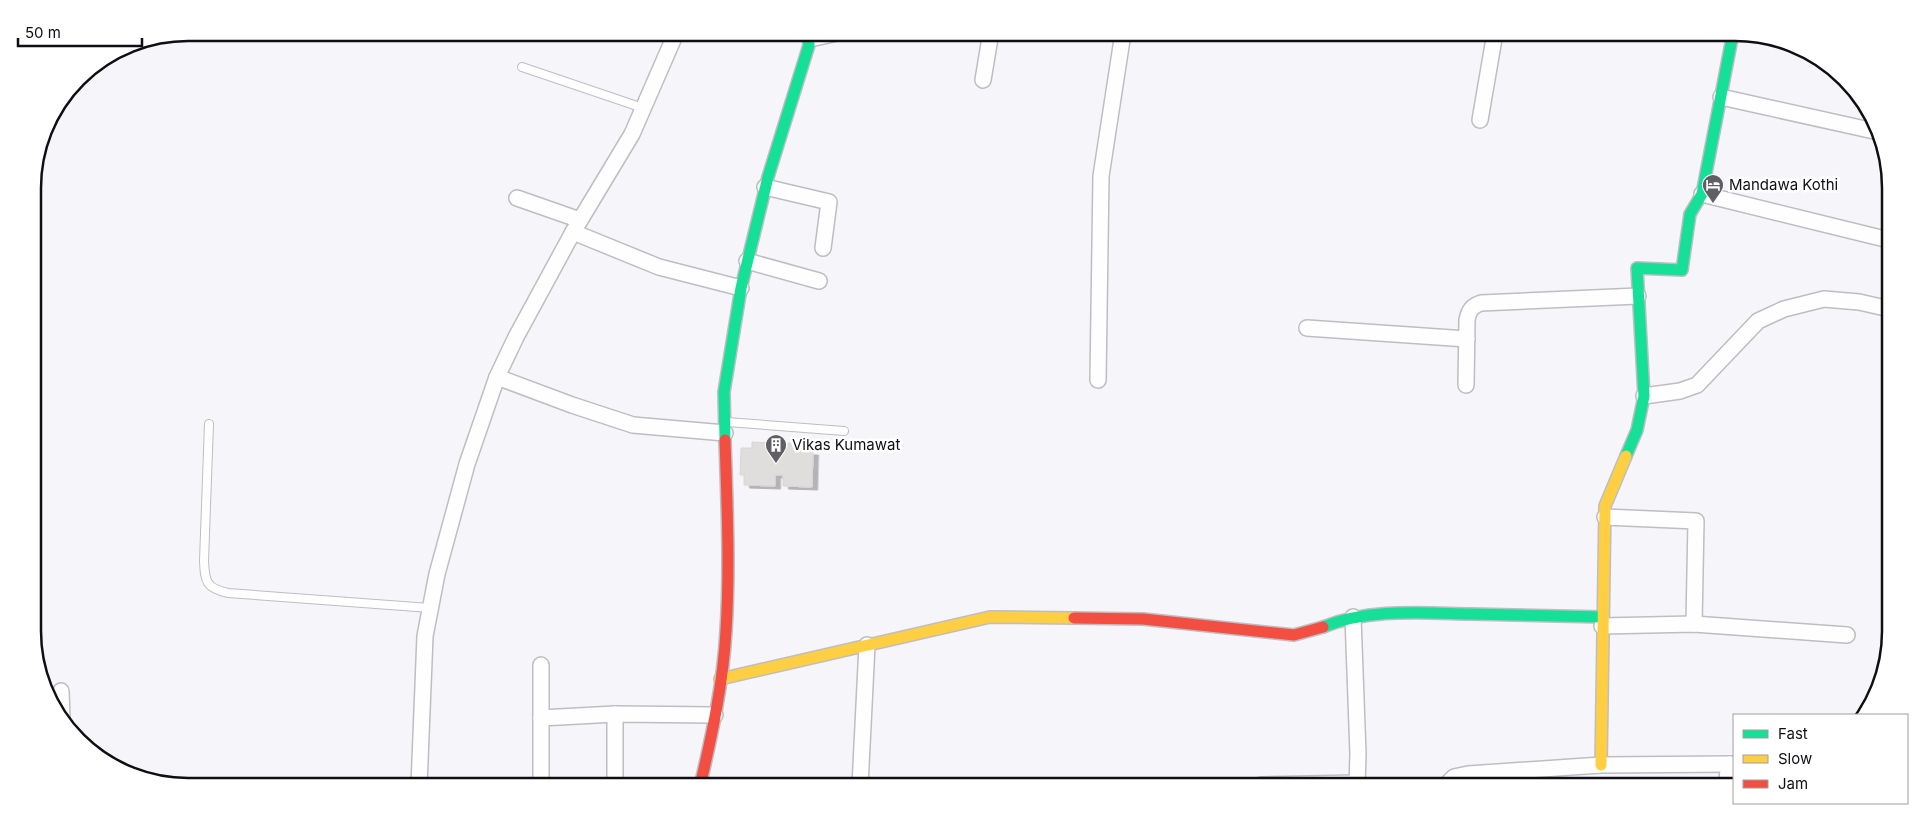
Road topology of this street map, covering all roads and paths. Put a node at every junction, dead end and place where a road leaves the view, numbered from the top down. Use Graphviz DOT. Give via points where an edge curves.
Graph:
graph roads {
  1 [pos="672,41"];
  2 [pos="805,41"];
  3 [pos="990,41"];
  4 [pos="1122,41"];
  5 [pos="1493,41"];
  6 [pos="1732,41"];
  7 [pos="522,67"];
  8 [pos="983,80"];
  9 [pos="1721,96"];
  10 [pos="643,108"];
  11 [pos="1480,120"];
  12 [pos="1870,130"];
  13 [pos="765,187"];
  14 [pos="1702,194"];
  15 [pos="517,198"];
  16 [pos="577,226"];
  17 [pos="1882,238"];
  18 [pos="823,248"];
  19 [pos="748,261"];
  20 [pos="819,281"];
  21 [pos="741,288"];
  22 [pos="1638,296"];
  23 [pos="1882,306"];
  24 [pos="1307,328"];
  25 [pos="1467,339"];
  26 [pos="497,377"];
  27 [pos="1098,380"];
  28 [pos="1466,385"];
  29 [pos="1644,396"];
  30 [pos="209,424"];
  31 [pos="725,428"];
  32 [pos="844,431"];
  33 [pos="1605,518"];
  34 [pos="430,608"];
  35 [pos="1353,617"];
  36 [pos="1602,622"];
  37 [pos="1694,624"];
  38 [pos="1847,635"];
  39 [pos="867,646"];
  40 [pos="541,665"];
  41 [pos="720,679"];
  42 [pos="61,691"];
  43 [pos="61,705"];
  44 [pos="616,714"];
  45 [pos="715,715"];
  46 [pos="541,718"];
  47 [pos="1732,764"];
  48 [pos="1601,766"];
  49 [pos="1357,777"];
  50 [pos="1454,777"];
  51 [pos="1728,777"];
  52 [pos="419,778"];
  53 [pos="541,778"];
  54 [pos="615,778"];
  55 [pos="702,778"];
  56 [pos="860,778"];
  1 -- 10 [label="street"];
  2 -- 13 [label="street"];
  3 -- 8 [label="street"];
  4 -- 27 [label="street" via="1101,176"];
  5 -- 11 [label="street"];
  6 -- 9 [label="street"];
  7 -- 10 [label="lane"];
  9 -- 12 [label="street"];
  9 -- 14 [label="street"];
  10 -- 16 [label="street" via="632,134"];
  13 -- 18 [label="street" via="829,202"];
  13 -- 19 [label="street"];
  14 -- 17 [label="street"];
  14 -- 22 [label="street" via="1690,214 1682,270 1637,268"];
  15 -- 16 [label="street"];
  16 -- 21 [label="street" via="659,267"];
  16 -- 26 [label="street"];
  19 -- 20 [label="street"];
  19 -- 21 [label="street"];
  21 -- 31 [label="street" via="724,392"];
  22 -- 25 [label="street" via="1481,303 1474,305 1469,312"];
  22 -- 29 [label="street"];
  23 -- 29 [label="street" via="1824,299 1784,309 1758,321 1697,385"];
  24 -- 25 [label="street"];
  25 -- 28 [label="street"];
  26 -- 31 [label="street" via="633,425"];
  26 -- 34 [label="street" via="467,464"];
  29 -- 33 [label="street" via="1637,430 1605,506"];
  30 -- 34 [label="lane" via="204,561 205,578 215,590"];
  31 -- 32 [label="lane"];
  31 -- 41 [label="street" via="728,540 726,632"];
  33 -- 36 [label="street"];
  33 -- 37 [label="street" via="1696,521"];
  34 -- 52 [label="street" via="424,636"];
  35 -- 36 [label="street" via="1432,613"];
  35 -- 39 [label="street" via="1294,635 1143,619 990,617"];
  35 -- 49 [label="street"];
  36 -- 37 [label="street"];
  36 -- 48 [label="street"];
  37 -- 38 [label="street"];
  39 -- 41 [label="street"];
  39 -- 56 [label="street"];
  40 -- 46 [label="street"];
  41 -- 45 [label="street"];
  42 -- 43 [label="street"];
  44 -- 45 [label="street"];
  44 -- 46 [label="street"];
  44 -- 54 [label="street"];
  45 -- 55 [label="street"];
  46 -- 53 [label="street"];
  47 -- 48 [label="street"];
  47 -- 51 [label="street"];
  48 -- 50 [label="street"];
}
